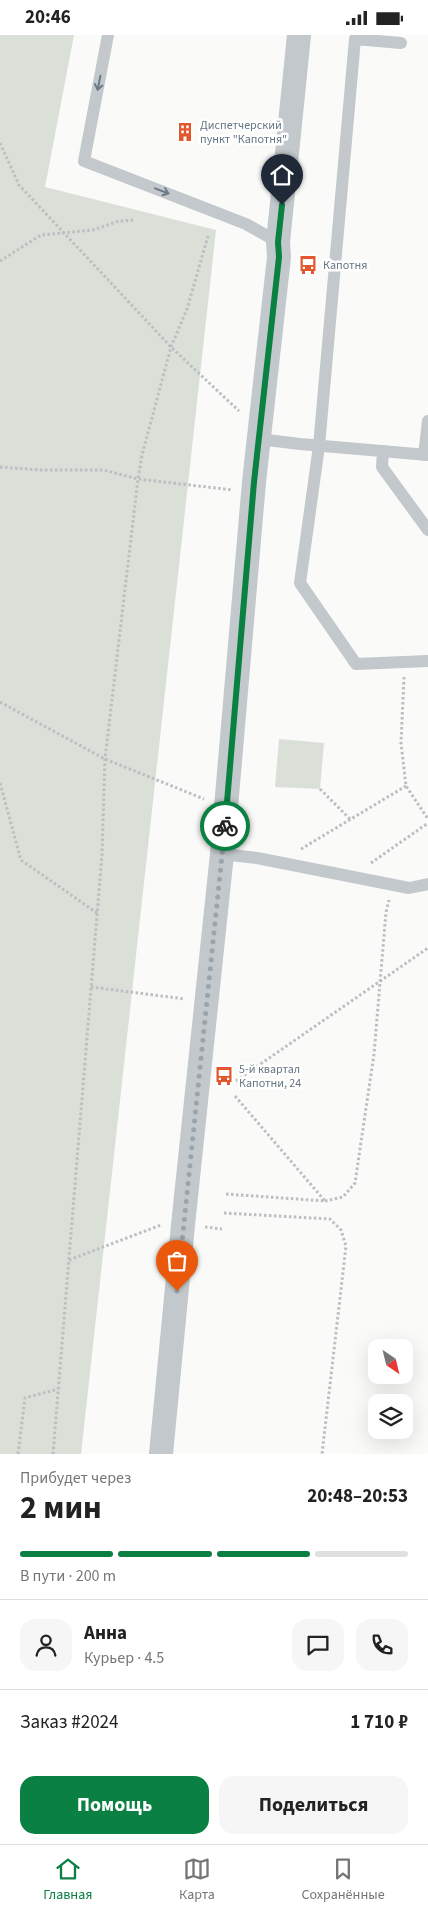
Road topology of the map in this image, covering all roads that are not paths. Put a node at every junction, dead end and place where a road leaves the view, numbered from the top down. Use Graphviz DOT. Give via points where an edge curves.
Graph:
graph roads {
  1 [pos="108,35"];
  2 [pos="300,35"];
  3 [pos="401,43"];
  4 [pos="278,242"];
  5 [pos="428,421"];
  6 [pos="259,439"];
  7 [pos="319,446"];
  8 [pos="383,451"];
  9 [pos="426,455"];
  10 [pos="428,530"];
  11 [pos="428,661"];
  12 [pos="222,854"];
  13 [pos="428,884"];
  14 [pos="161,1454"];
  1 -- 4 [label="lane, one-way" via="84,161 246,224"];
  2 -- 4 [label="street"];
  3 -- 7 [label="lane" via="355,39"];
  4 -- 6 [label="street"];
  5 -- 9 [label="lane"];
  6 -- 7 [label="lane"];
  6 -- 12 [label="street"];
  7 -- 8 [label="lane"];
  7 -- 11 [label="lane" via="300,583 356,664"];
  8 -- 9 [label="lane"];
  8 -- 10 [label="lane" via="382,467"];
  12 -- 13 [label="lane" via="409,888"];
  12 -- 14 [label="street"];
}
